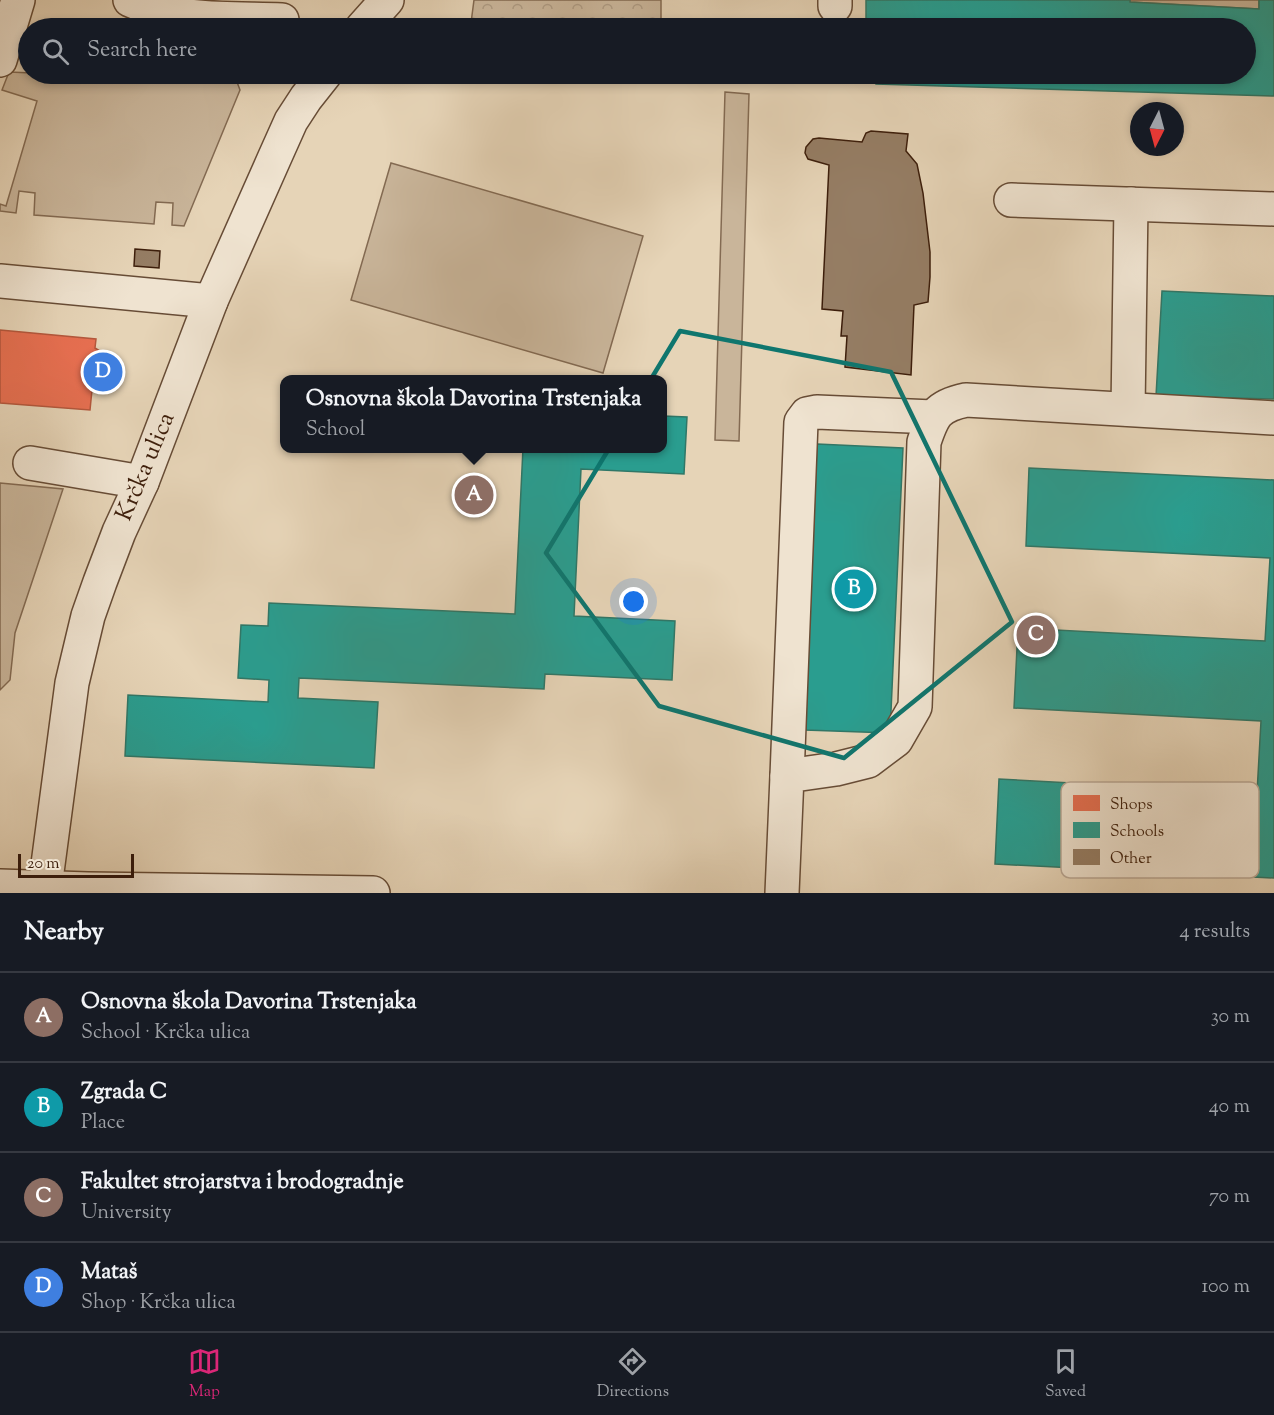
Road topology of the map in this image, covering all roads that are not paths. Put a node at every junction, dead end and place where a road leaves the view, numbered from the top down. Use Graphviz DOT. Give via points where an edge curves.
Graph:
graph roads {
  1 [pos="18,0"];
  2 [pos="130,0"];
  3 [pos="387,0"];
  4 [pos="228,18"];
  5 [pos="371,18"];
  6 [pos="0,60"];
  7 [pos="317,84"];
  8 [pos="1011,200"];
  9 [pos="1131,204"];
  10 [pos="1274,209"];
  11 [pos="0,281"];
  12 [pos="211,302"];
  13 [pos="1128,409"];
  14 [pos="933,417"];
  15 [pos="1274,418"];
  16 [pos="30,463"];
  17 [pos="142,482"];
  18 [pos="788,776"];
  19 [pos="0,886"];
  20 [pos="45,887"];
  21 [pos="184,892"];
  22 [pos="373,893"];
  23 [pos="782,893"];
  1 -- 6 [label="street"];
  2 -- 4 [label="street" via="148,9"];
  3 -- 5 [label="street"];
  7 -- 12 [label="street, Krčka ulica" via="291,121"];
  8 -- 9 [label="street"];
  9 -- 10 [label="street"];
  9 -- 13 [label="street"];
  11 -- 12 [label="street"];
  12 -- 17 [label="street, Krčka ulica"];
  13 -- 14 [label="street" via="966,400 948,404"];
  13 -- 15 [label="street"];
  14 -- 18 [label="street" via="924,442 915,707 896,740 868,761"];
  14 -- 18 [label="street" via="817,412 807,414 801,422"];
  16 -- 17 [label="street"];
  17 -- 20 [label="street, Krčka ulica" via="100,582 77,661 66,714"];
  18 -- 23 [label="street"];
  19 -- 20 [label="street"];
  20 -- 21 [label="street"];
  21 -- 22 [label="street"];
}
